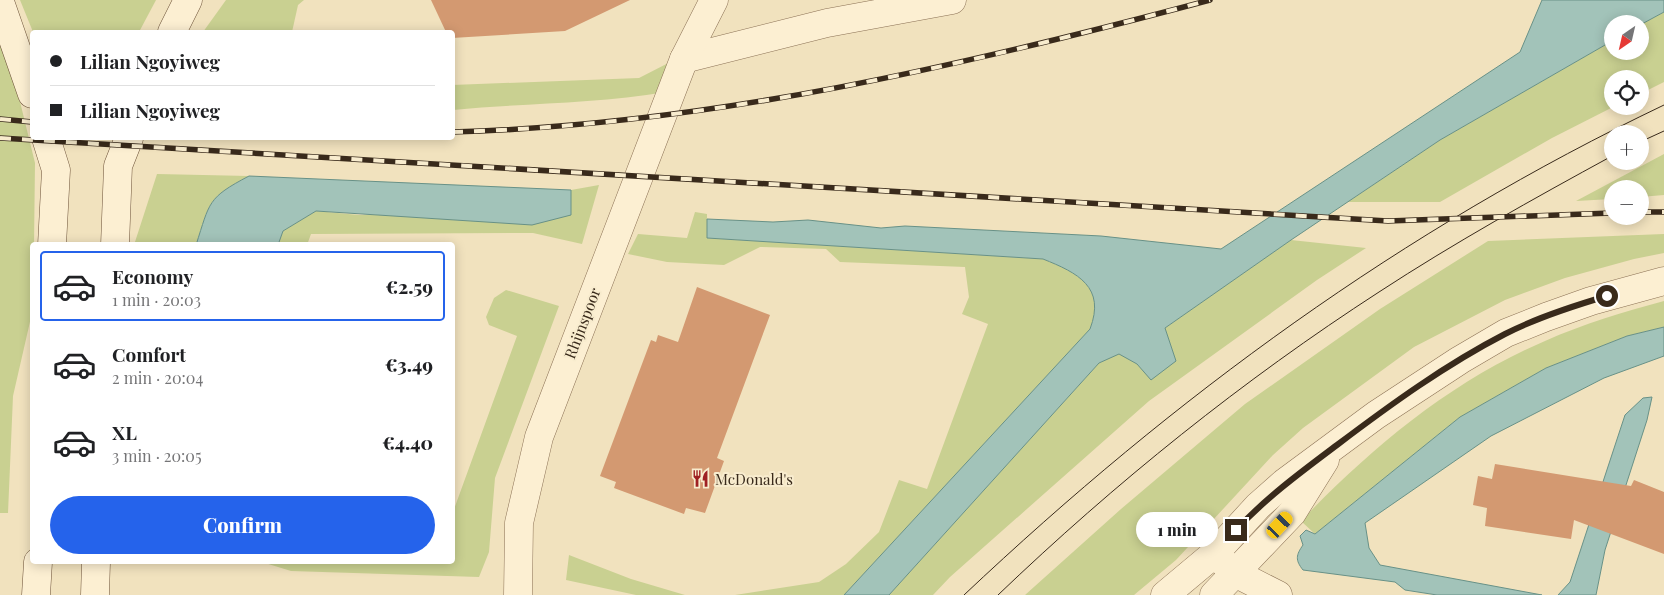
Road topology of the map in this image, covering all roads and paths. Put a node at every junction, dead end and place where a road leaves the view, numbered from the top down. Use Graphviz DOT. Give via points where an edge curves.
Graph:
graph roads {
  1 [pos="188,0"];
  2 [pos="714,0"];
  3 [pos="952,0"];
  4 [pos="0,2"];
  5 [pos="173,30"];
  6 [pos="684,59"];
  7 [pos="30,88"];
  8 [pos="47,140"];
  9 [pos="127,140"];
  10 [pos="52,242"];
  11 [pos="115,242"];
  12 [pos="1664,282"];
  13 [pos="1332,448"];
  14 [pos="1214,554"];
  15 [pos="38,564"];
  16 [pos="96,564"];
  17 [pos="1236,573"];
  18 [pos="36,595"];
  19 [pos="95,595"];
  20 [pos="518,595"];
  21 [pos="1165,595"];
  22 [pos="1214,595"];
  23 [pos="1278,595"];
  1 -- 5 [label="street"];
  2 -- 6 [label="street, Rhijnspoor"];
  3 -- 6 [label="street" via="827,23"];
  4 -- 7 [label="street"];
  6 -- 20 [label="street, Rhijnspoor" via="539,437 519,523"];
  8 -- 10 [label="street" via="56,170"];
  9 -- 11 [label="street" via="118,166"];
  12 -- 13 [label="street" via="1591,301 1506,333 1376,415"];
  13 -- 14 [label="street" via="1258,506"];
  13 -- 17 [label="street" via="1292,513"];
  14 -- 17 [label="street"];
  14 -- 21 [label="street"];
  15 -- 18 [label="street"];
  16 -- 19 [label="street"];
  17 -- 22 [label="street"];
  17 -- 23 [label="street"];
}
